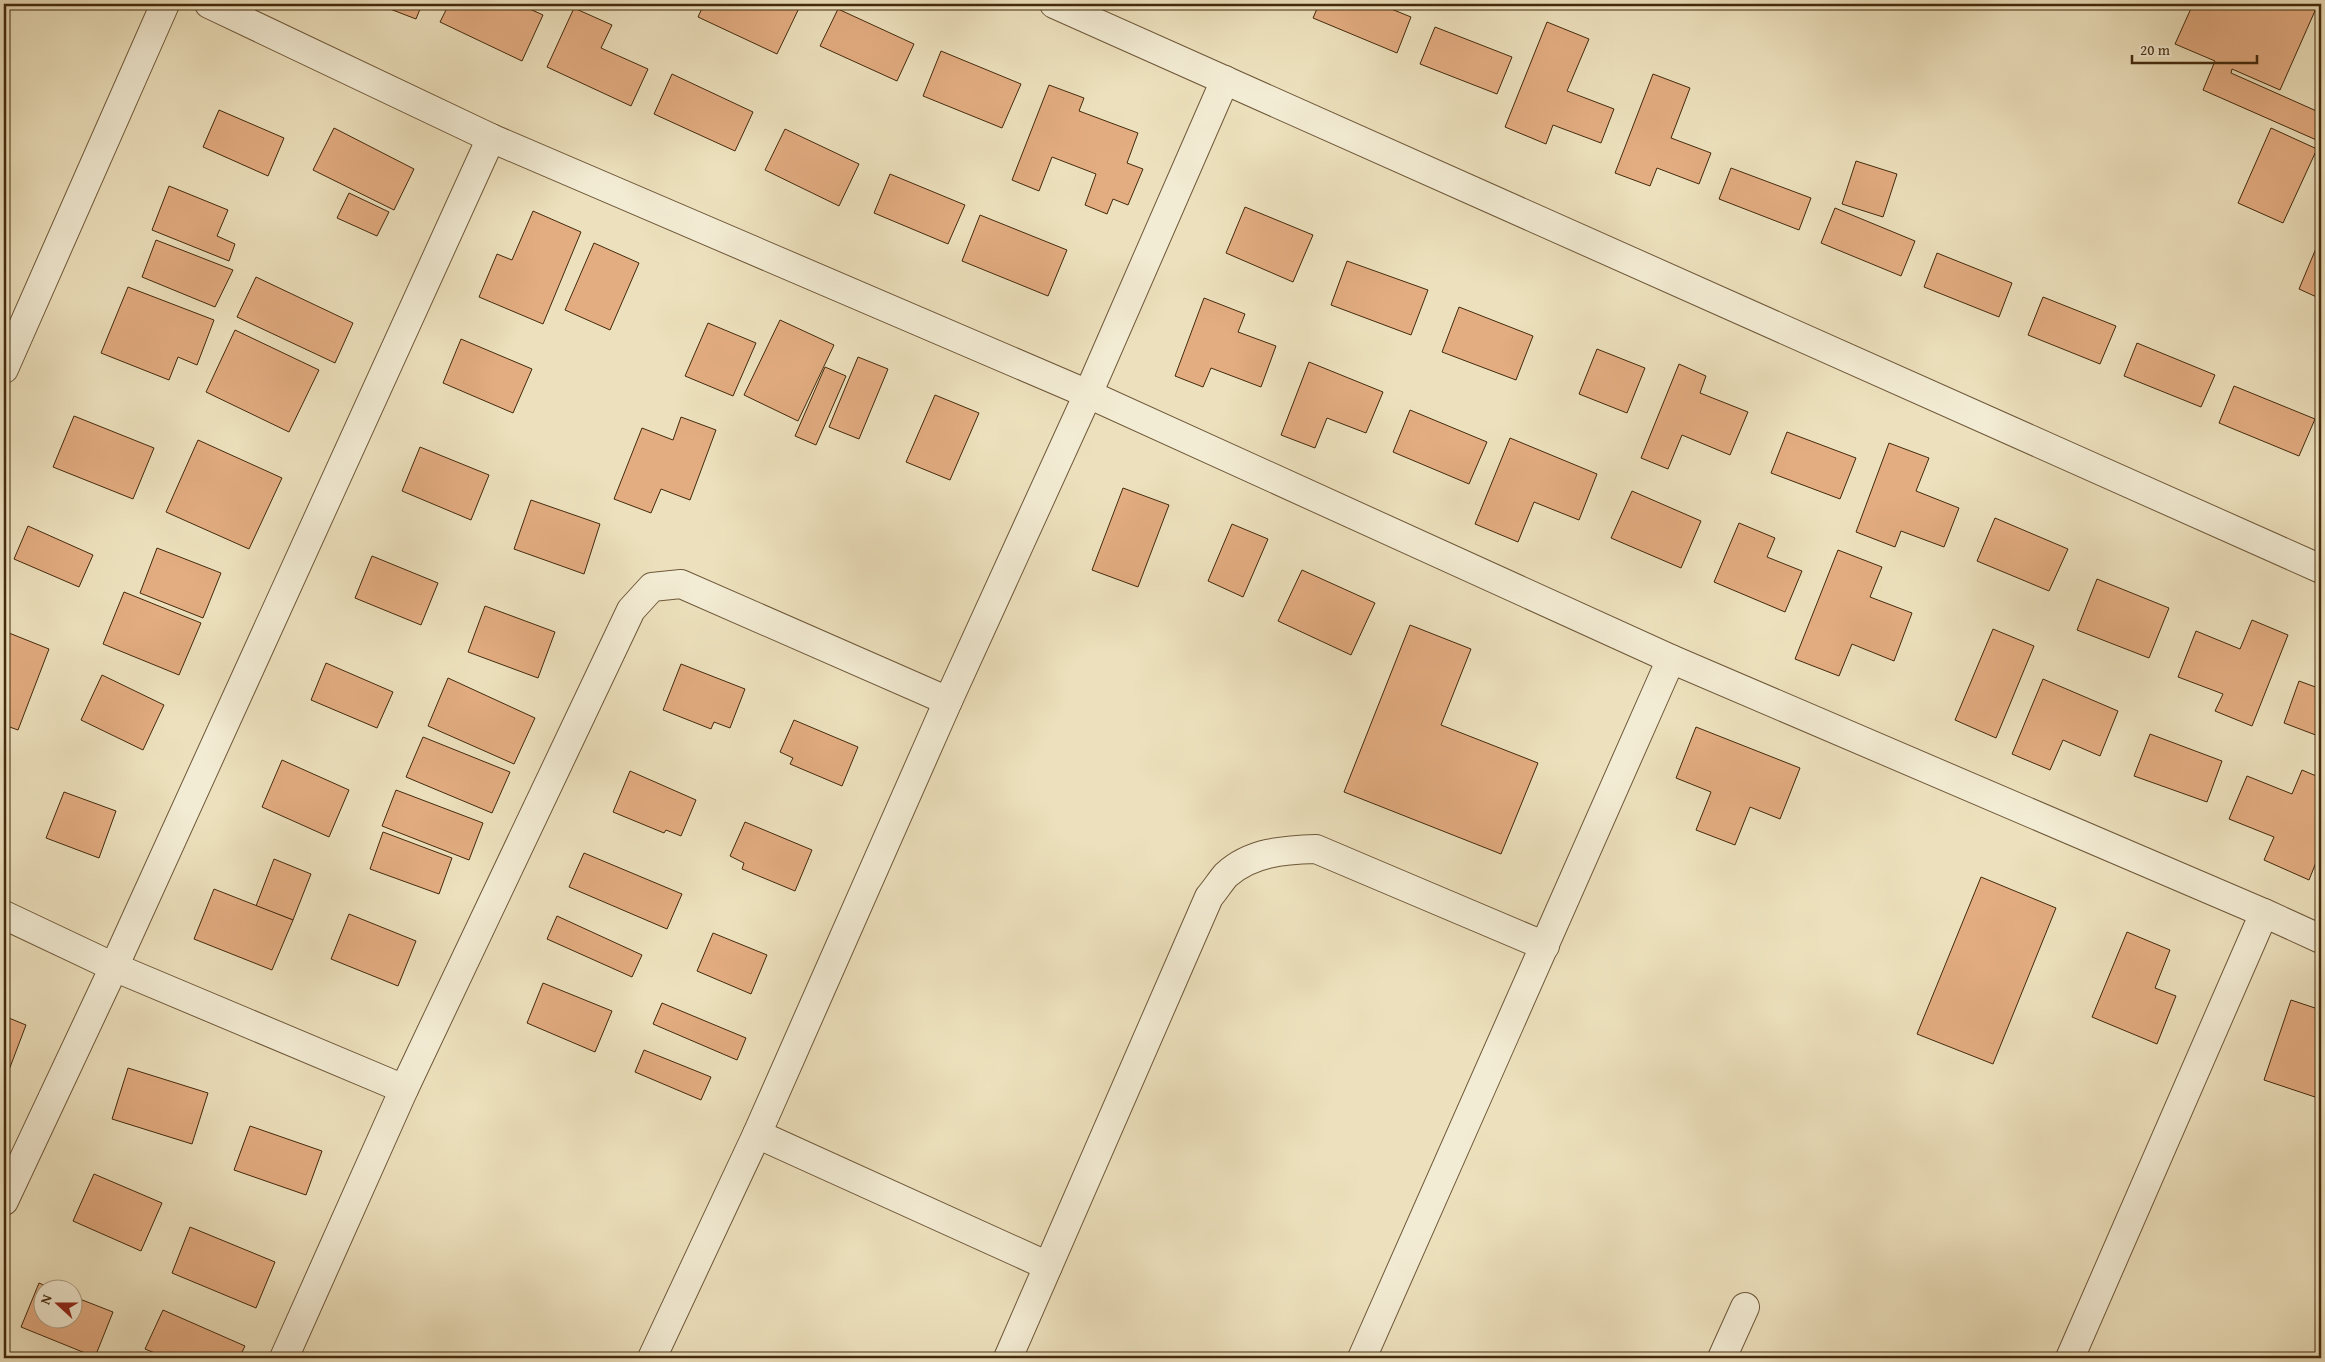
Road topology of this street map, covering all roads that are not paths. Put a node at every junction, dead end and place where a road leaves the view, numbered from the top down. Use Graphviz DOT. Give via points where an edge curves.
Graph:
graph roads {
  1 [pos="165,4"];
  2 [pos="209,4"];
  3 [pos="1054,4"];
  4 [pos="1225,80"];
  5 [pos="491,138"];
  6 [pos="4,369"];
  7 [pos="1088,394"];
  8 [pos="2321,569"];
  9 [pos="1672,659"];
  10 [pos="948,701"];
  11 [pos="2264,913"];
  12 [pos="4,915"];
  13 [pos="2321,939"];
  14 [pos="1545,946"];
  15 [pos="114,967"];
  16 [pos="404,1089"];
  17 [pos="757,1134"];
  18 [pos="4,1200"];
  19 [pos="1048,1266"];
  20 [pos="1744,1307"];
  21 [pos="284,1358"];
  22 [pos="652,1358"];
  23 [pos="1008,1358"];
  24 [pos="1362,1358"];
  25 [pos="1722,1358"];
  26 [pos="2070,1358"];
  1 -- 6 [label="street"];
  2 -- 5 [label="street"];
  3 -- 4 [label="street"];
  4 -- 7 [label="street"];
  4 -- 8 [label="street"];
  5 -- 7 [label="street"];
  5 -- 15 [label="street"];
  7 -- 9 [label="street"];
  7 -- 10 [label="street"];
  9 -- 11 [label="street"];
  9 -- 14 [label="street"];
  10 -- 16 [label="street" via="681,584 652,587 630,610"];
  10 -- 17 [label="street"];
  11 -- 13 [label="street"];
  11 -- 26 [label="street"];
  12 -- 15 [label="street"];
  14 -- 19 [label="street" via="1316,849 1281,850 1252,858 1227,875 1209,897"];
  14 -- 24 [label="street"];
  15 -- 16 [label="street"];
  15 -- 18 [label="street"];
  16 -- 21 [label="street"];
  17 -- 19 [label="street"];
  17 -- 22 [label="street"];
  19 -- 23 [label="street"];
  20 -- 25 [label="street"];
}
